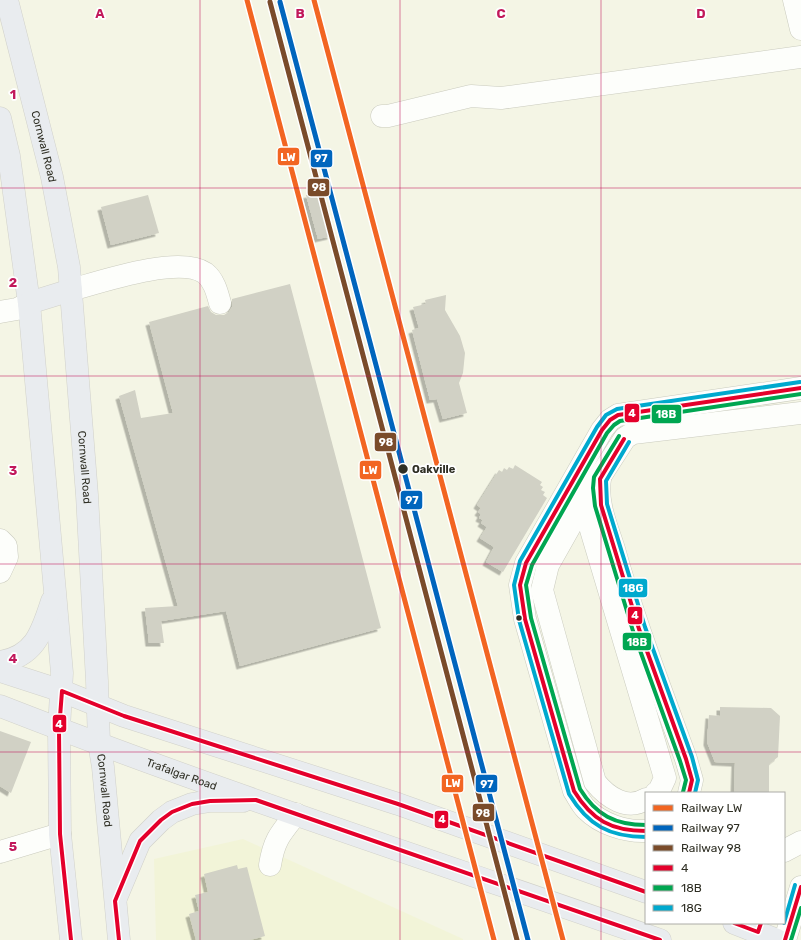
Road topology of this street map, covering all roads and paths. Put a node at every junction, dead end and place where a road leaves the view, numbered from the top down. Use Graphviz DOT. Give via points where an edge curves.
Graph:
graph roads {
  1 [pos="8,0"];
  2 [pos="794,0"];
  3 [pos="801,29"];
  4 [pos="801,57"];
  5 [pos="382,116"];
  6 [pos="0,118"];
  7 [pos="71,290"];
  8 [pos="28,303"];
  9 [pos="220,303"];
  10 [pos="0,312"];
  11 [pos="801,388"];
  12 [pos="801,413"];
  13 [pos="600,478"];
  14 [pos="569,487"];
  15 [pos="583,503"];
  16 [pos="0,540"];
  17 [pos="0,572"];
  18 [pos="55,592"];
  19 [pos="0,662"];
  20 [pos="0,671"];
  21 [pos="62,691"];
  22 [pos="98,705"];
  23 [pos="0,706"];
  24 [pos="59,730"];
  25 [pos="99,743"];
  26 [pos="658,792"];
  27 [pos="689,792"];
  28 [pos="256,800"];
  29 [pos="645,800"];
  30 [pos="296,814"];
  31 [pos="645,830"];
  32 [pos="60,834"];
  33 [pos="801,842"];
  34 [pos="785,850"];
  35 [pos="0,852"];
  36 [pos="270,865"];
  37 [pos="801,887"];
  38 [pos="645,892"];
  39 [pos="115,901"];
  40 [pos="737,924"];
  41 [pos="763,934"];
  42 [pos="71,940"];
  43 [pos="119,940"];
  44 [pos="660,940"];
  45 [pos="785,940"];
  1 -- 7 [label="main road, Cornwall Road" via="52,177"];
  2 -- 3 [label="street"];
  4 -- 5 [label="street" via="501,98 471,96"];
  6 -- 8 [label="main road" via="9,156"];
  7 -- 8 [label="main road"];
  7 -- 9 [label="street" via="170,266 205,273 214,283"];
  7 -- 22 [label="main road, Cornwall Road" via="87,495"];
  8 -- 10 [label="street" via="17,309"];
  8 -- 18 [label="main road"];
  11 -- 14 [label="street" via="618,415 602,430"];
  12 -- 13 [label="street" via="633,433 625,438"];
  13 -- 15 [label="street"];
  13 -- 27 [label="street" via="598,486 601,507 631,610 686,759 692,780"];
  14 -- 15 [label="street"];
  14 -- 31 [label="street" via="526,563 520,585 525,619 574,791 586,809 609,824 635,831"];
  15 -- 26 [label="street" via="665,778"];
  15 -- 29 [label="street" via="548,565 542,590 595,782 602,792 627,804"];
  16 -- 17 [label="street" via="6,546 7,557"];
  18 -- 19 [label="main road" via="40,634 31,647 20,657"];
  18 -- 21 [label="main road"];
  20 -- 21 [label="main road"];
  21 -- 22 [label="main road"];
  21 -- 24 [label="main road"];
  22 -- 25 [label="main road, Cornwall Road"];
  22 -- 38 [label="main road" via="131,718 398,804"];
  23 -- 24 [label="main road, Trafalgar Road"];
  24 -- 25 [label="main road, Trafalgar Road"];
  24 -- 32 [label="main road"];
  25 -- 28 [label="main road, Trafalgar Road"];
  25 -- 39 [label="main road, Cornwall Road"];
  28 -- 30 [label="main road, Trafalgar Road"];
  28 -- 39 [label="main road" via="210,801 192,804 172,812 140,841"];
  30 -- 36 [label="street" via="273,845"];
  30 -- 44 [label="main road, Trafalgar Road"];
  32 -- 35 [label="street"];
  32 -- 42 [label="main road"];
  33 -- 34 [label="street"];
  37 -- 45 [label="street"];
  39 -- 43 [label="main road, Cornwall Road"];
  40 -- 41 [label="main road"];
}
